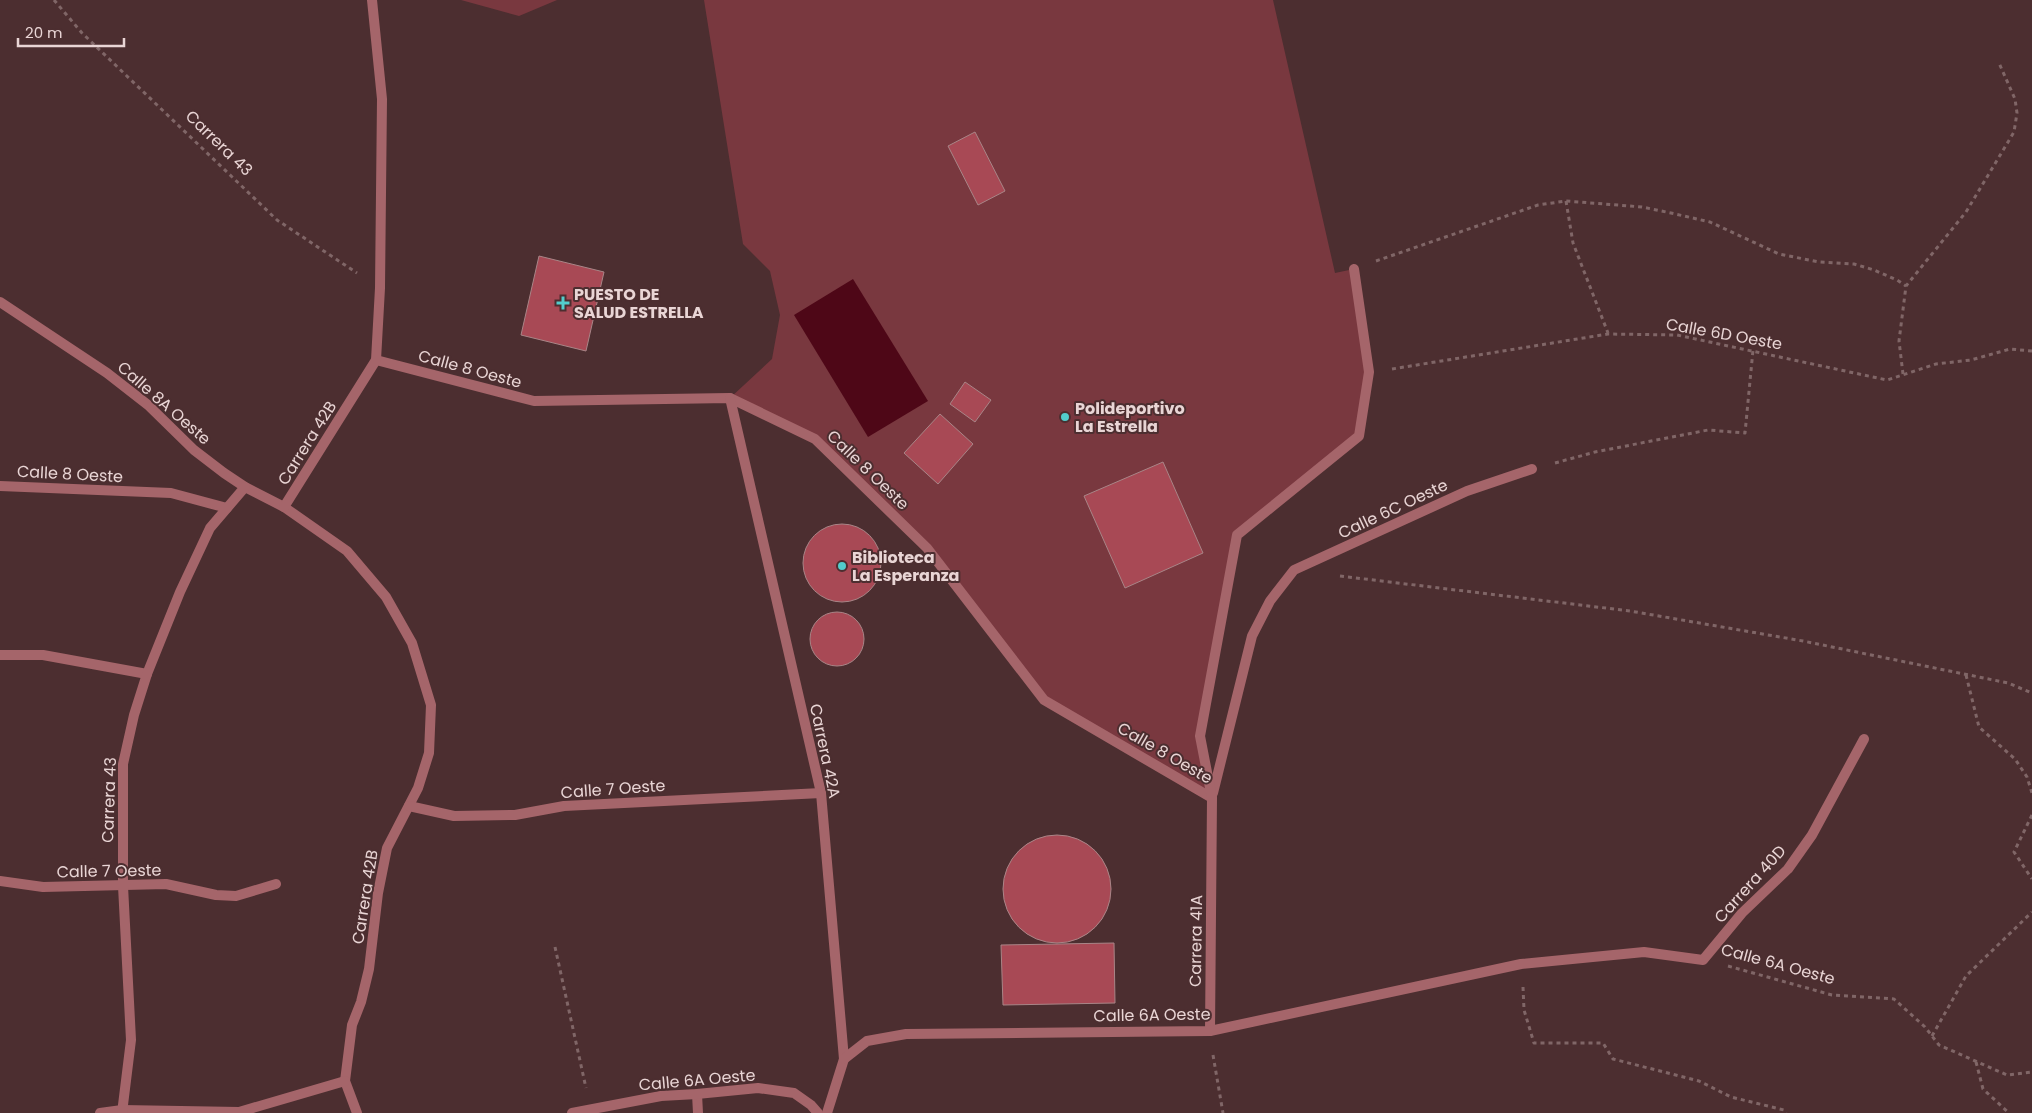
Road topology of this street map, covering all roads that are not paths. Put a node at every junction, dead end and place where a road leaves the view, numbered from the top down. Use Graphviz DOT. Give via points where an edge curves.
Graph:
graph roads {
  1 [pos="372,0"];
  2 [pos="1354,268"];
  3 [pos="0,302"];
  4 [pos="376,360"];
  5 [pos="730,398"];
  6 [pos="1532,469"];
  7 [pos="0,486"];
  8 [pos="245,487"];
  9 [pos="284,507"];
  10 [pos="227,508"];
  11 [pos="0,655"];
  12 [pos="147,674"];
  13 [pos="1864,739"];
  14 [pos="821,793"];
  15 [pos="1212,798"];
  16 [pos="408,806"];
  17 [pos="0,881"];
  18 [pos="276,884"];
  19 [pos="123,886"];
  20 [pos="1704,960"];
  21 [pos="1210,1031"];
  22 [pos="844,1059"];
  23 [pos="345,1081"];
  24 [pos="697,1094"];
  25 [pos="122,1112"];
  26 [pos="100,1113"];
  27 [pos="357,1113"];
  28 [pos="572,1113"];
  29 [pos="698,1113"];
  30 [pos="818,1113"];
  31 [pos="827,1113"];
  1 -- 4 [label="street, Carrera 42B" via="382,99"];
  2 -- 15 [label="street" via="1369,372 1359,436 1237,535 1200,736"];
  3 -- 8 [label="street, Calle 8A Oeste" via="107,373 148,405 194,450"];
  4 -- 5 [label="street, Calle 8 Oeste" via="534,401"];
  4 -- 9 [label="street, Carrera 42B"];
  5 -- 14 [label="street, Carrera 42A"];
  5 -- 15 [label="street, Calle 8 Oeste" via="815,439 927,548 1044,700"];
  6 -- 15 [label="street, Calle 6C Oeste" via="1467,491 1294,570 1270,601 1252,636"];
  7 -- 10 [label="street, Calle 8 Oeste" via="171,493"];
  8 -- 9 [label="street, Calle 8A Oeste"];
  8 -- 10 [label="street, Carrera 43"];
  9 -- 16 [label="street, Carrera 42B" via="347,551 386,597 412,644 431,705 428,753 418,788"];
  10 -- 12 [label="street, Carrera 43" via="210,528"];
  11 -- 12 [label="street" via="43,655"];
  12 -- 19 [label="street, Carrera 43" via="123,764"];
  13 -- 20 [label="street, Carrera 40D" via="1812,835 1788,869 1742,913"];
  14 -- 16 [label="street, Calle 7 Oeste" via="564,806 515,815 454,816"];
  14 -- 22 [label="street, Carrera 42A"];
  15 -- 21 [label="street, Carrera 41A"];
  16 -- 23 [label="street, Carrera 42B" via="387,848 369,968 352,1025"];
  17 -- 19 [label="street, Calle 7 Oeste" via="43,887"];
  18 -- 19 [label="street, Calle 7 Oeste" via="236,896 166,884"];
  19 -- 25 [label="street, Carrera 43" via="131,1040"];
  20 -- 21 [label="street, Calle 6A Oeste" via="1644,952 1521,964"];
  21 -- 22 [label="street, Calle 6A Oeste" via="906,1034 867,1041"];
  22 -- 31 [label="street, Carrera 42A"];
  23 -- 25 [label="street" via="239,1112"];
  23 -- 27 [label="street"];
  24 -- 28 [label="street, Calle 6A Oeste" via="661,1096"];
  24 -- 29 [label="street"];
  24 -- 30 [label="street, Calle 6A Oeste" via="758,1088 794,1093"];
  25 -- 26 [label="street"];
}
